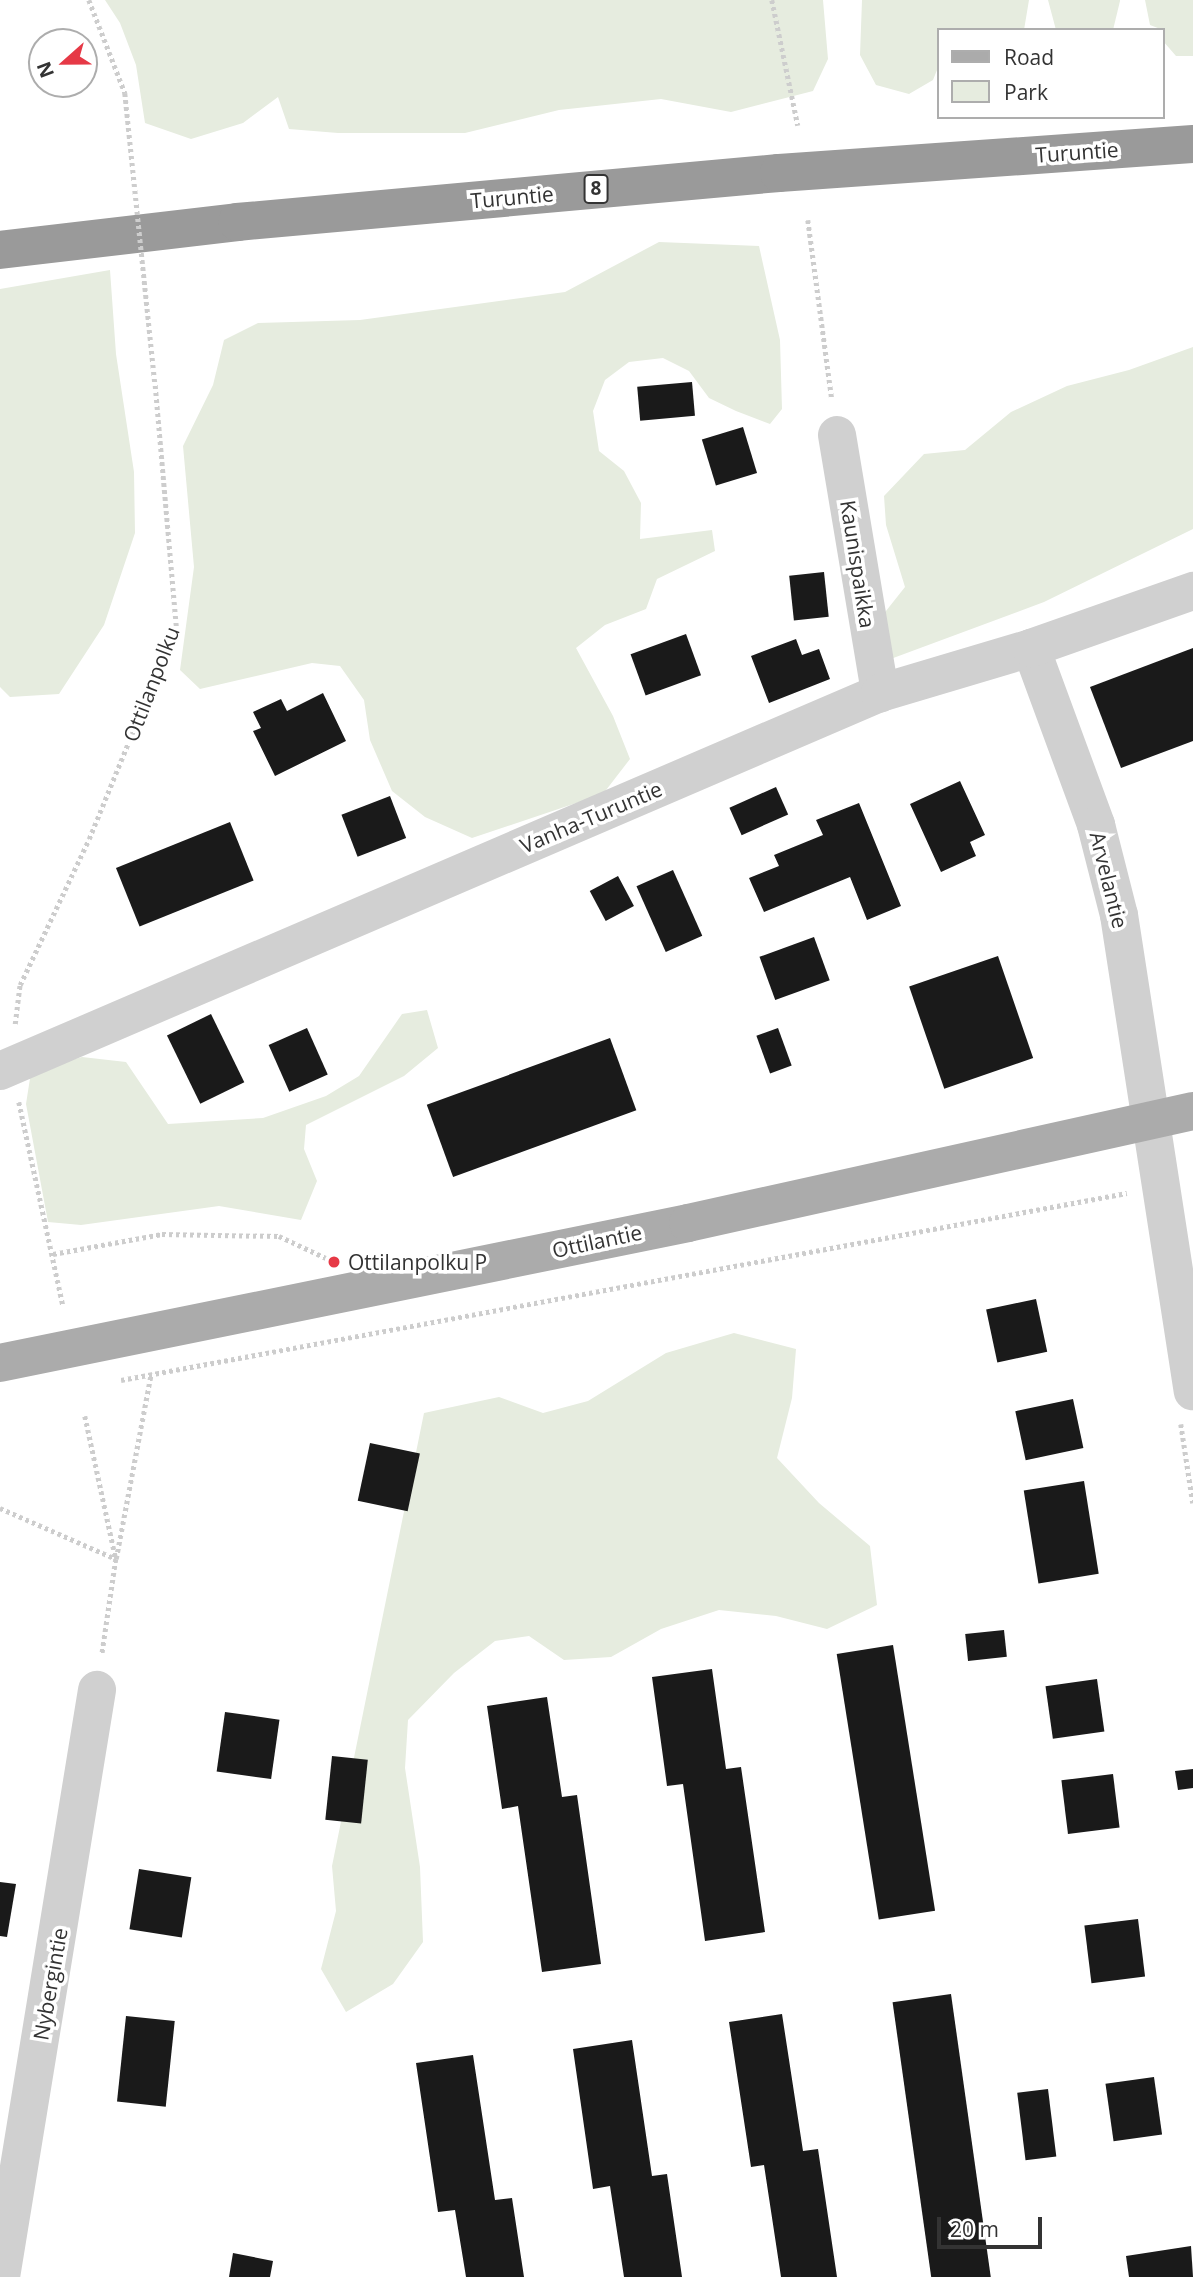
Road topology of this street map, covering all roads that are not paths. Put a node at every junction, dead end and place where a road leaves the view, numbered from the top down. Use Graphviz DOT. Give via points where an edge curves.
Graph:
graph roads {
  1 [pos="1193,144"];
  2 [pos="0,250"];
  3 [pos="837,435"];
  4 [pos="1193,591"];
  5 [pos="1031,648"];
  6 [pos="880,693"];
  7 [pos="5,1068"];
  8 [pos="1193,1111"];
  9 [pos="1153,1120"];
  10 [pos="0,1363"];
  11 [pos="1193,1391"];
  12 [pos="97,1690"];
  13 [pos="1,2277"];
  1 -- 2 [label="highway, Turuntie / 8" via="751,175 237,222"];
  3 -- 6 [label="street, Kaunispaikka"];
  4 -- 5 [label="street, Vanha-Turuntie"];
  5 -- 6 [label="street, Vanha-Turuntie"];
  5 -- 9 [label="street, Arvelantie" via="1100,838 1119,915"];
  6 -- 7 [label="street, Vanha-Turuntie"];
  8 -- 9 [label="main road, Ottilantie"];
  9 -- 10 [label="main road, Ottilantie" via="372,1289"];
  9 -- 11 [label="street, Arvelantie"];
  12 -- 13 [label="street, Nybergintie"];
}
